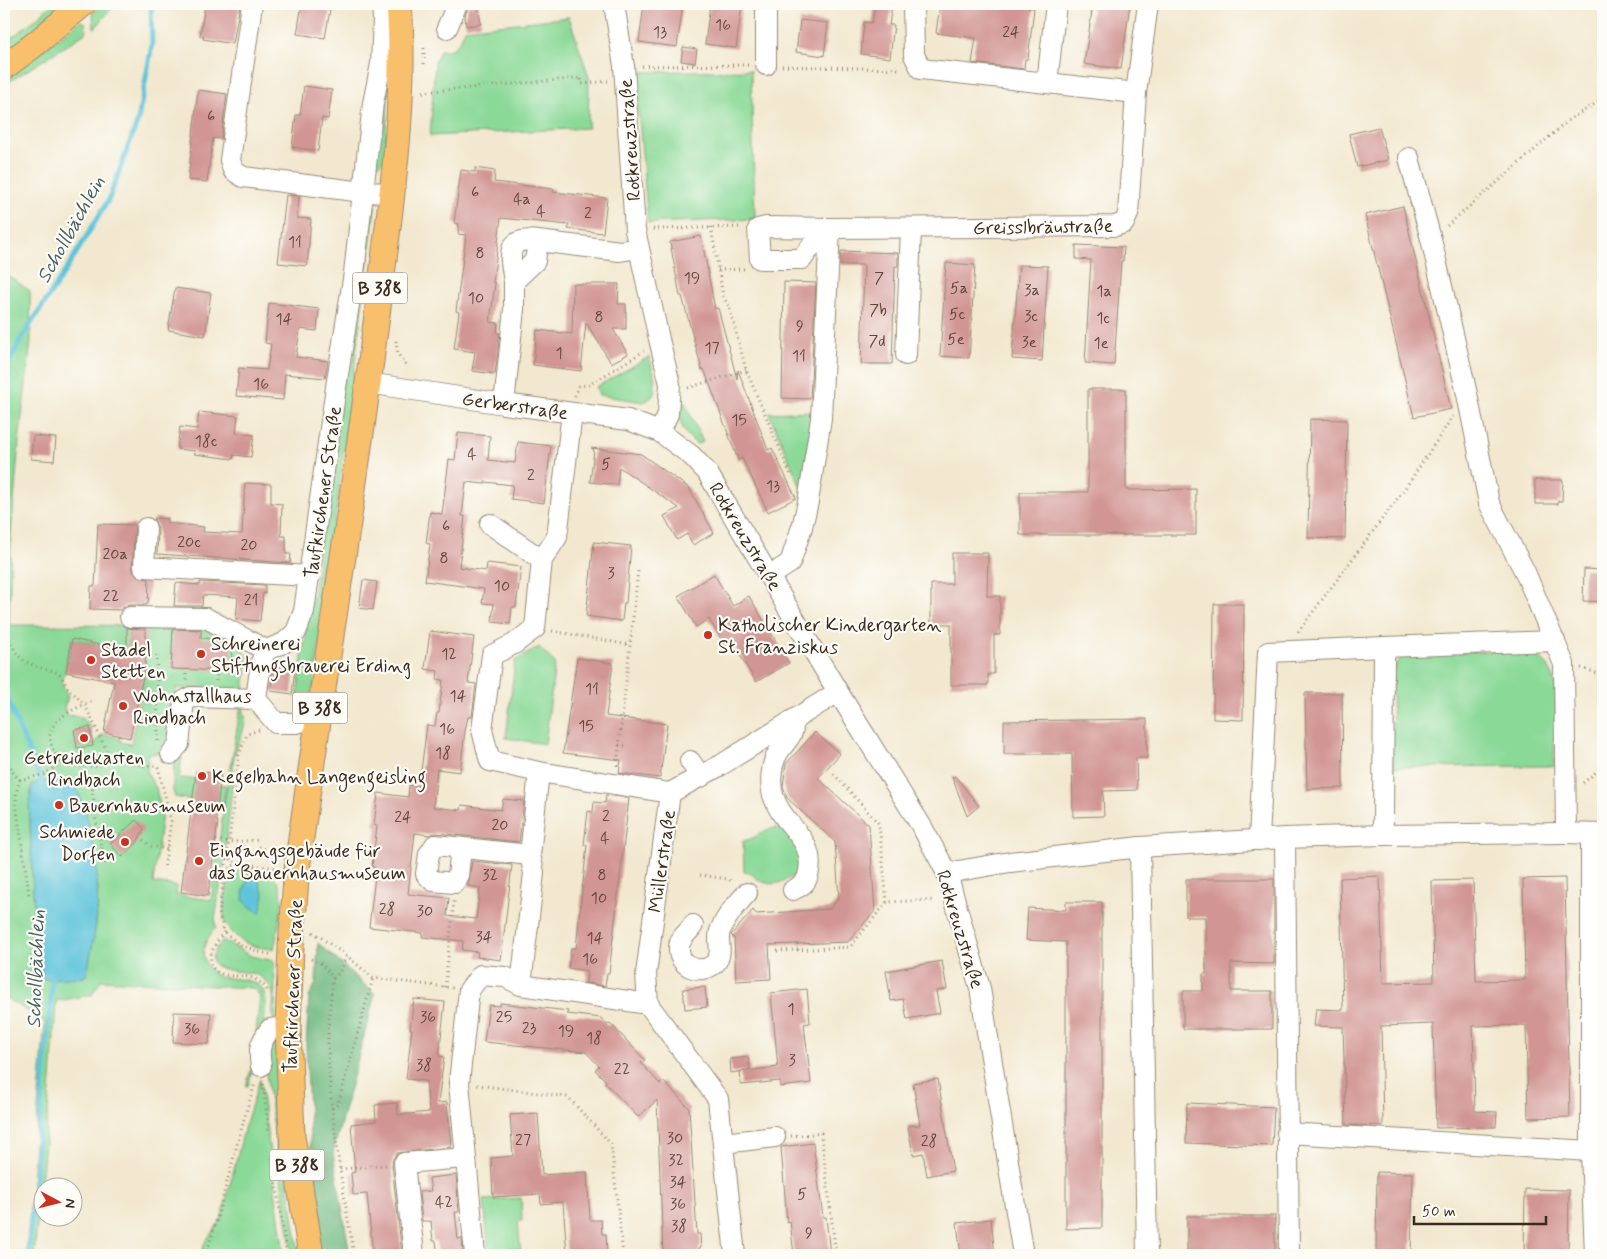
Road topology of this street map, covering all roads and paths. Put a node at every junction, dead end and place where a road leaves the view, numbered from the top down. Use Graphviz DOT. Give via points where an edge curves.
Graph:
graph roads {
  1 [pos="83,4"];
  2 [pos="382,4"];
  3 [pos="399,4"];
  4 [pos="457,4"];
  5 [pos="614,4"];
  6 [pos="766,4"];
  7 [pos="913,4"];
  8 [pos="1056,4"];
  9 [pos="1148,4"];
  10 [pos="250,6"];
  11 [pos="447,28"];
  12 [pos="766,65"];
  13 [pos="4,67"];
  14 [pos="624,79"];
  15 [pos="1047,83"];
  16 [pos="423,92"];
  17 [pos="1136,92"];
  18 [pos="1603,99"];
  19 [pos="1409,158"];
  20 [pos="363,192"];
  21 [pos="392,193"];
  22 [pos="710,227"];
  23 [pos="830,228"];
  24 [pos="910,228"];
  25 [pos="758,229"];
  26 [pos="637,239"];
  27 [pos="1431,239"];
  28 [pos="658,340"];
  29 [pos="906,356"];
  30 [pos="746,370"];
  31 [pos="368,383"];
  32 [pos="683,390"];
  33 [pos="1466,394"];
  34 [pos="504,404"];
  35 [pos="572,413"];
  36 [pos="660,432"];
  37 [pos="808,502"];
  38 [pos="490,524"];
  39 [pos="146,528"];
  40 [pos="542,560"];
  41 [pos="779,570"];
  42 [pos="638,571"];
  43 [pos="310,576"];
  44 [pos="130,617"];
  45 [pos="4,625"];
  46 [pos="535,628"];
  47 [pos="1555,641"];
  48 [pos="630,645"];
  49 [pos="1384,647"];
  50 [pos="266,650"];
  51 [pos="1284,651"];
  52 [pos="157,655"];
  53 [pos="838,692"];
  54 [pos="256,699"];
  55 [pos="95,700"];
  56 [pos="85,705"];
  57 [pos="318,717"];
  58 [pos="793,720"];
  59 [pos="276,723"];
  60 [pos="619,745"];
  61 [pos="628,746"];
  62 [pos="4,754"];
  63 [pos="161,757"];
  64 [pos="111,760"];
  65 [pos="61,764"];
  66 [pos="83,766"];
  67 [pos="539,772"];
  68 [pos="834,774"];
  69 [pos="20,780"];
  70 [pos="615,784"];
  71 [pos="670,793"];
  72 [pos="1566,834"];
  73 [pos="1597,834"];
  74 [pos="1383,835"];
  75 [pos="1285,838"];
  76 [pos="144,840"];
  77 [pos="216,840"];
  78 [pos="260,840"];
  79 [pos="1259,840"];
  80 [pos="229,842"];
  81 [pos="259,847"];
  82 [pos="1140,847"];
  83 [pos="461,848"];
  84 [pos="167,849"];
  85 [pos="272,852"];
  86 [pos="530,855"];
  87 [pos="226,856"];
  88 [pos="239,864"];
  89 [pos="106,866"];
  90 [pos="285,869"];
  91 [pos="164,870"];
  92 [pos="224,870"];
  93 [pos="947,873"];
  94 [pos="211,880"];
  95 [pos="223,881"];
  96 [pos="454,883"];
  97 [pos="793,890"];
  98 [pos="747,893"];
  99 [pos="29,894"];
  100 [pos="936,900"];
  101 [pos="887,902"];
  102 [pos="311,924"];
  103 [pos="694,925"];
  104 [pos="224,932"];
  105 [pos="797,944"];
  106 [pos="798,950"];
  107 [pos="777,951"];
  108 [pos="276,955"];
  109 [pos="347,956"];
  110 [pos="307,957"];
  111 [pos="333,978"];
  112 [pos="373,978"];
  113 [pos="521,985"];
  114 [pos="269,998"];
  115 [pos="648,1004"];
  116 [pos="288,1026"];
  117 [pos="261,1066"];
  118 [pos="459,1082"];
  119 [pos="332,1108"];
  120 [pos="1287,1134"];
  121 [pos="776,1137"];
  122 [pos="723,1143"];
  123 [pos="1591,1151"];
  124 [pos="465,1158"];
  125 [pos="404,1163"];
  126 [pos="340,1169"];
  127 [pos="206,1255"];
  128 [pos="311,1255"];
  129 [pos="354,1255"];
  130 [pos="414,1255"];
  131 [pos="475,1255"];
  132 [pos="623,1255"];
  133 [pos="735,1255"];
  134 [pos="836,1255"];
  135 [pos="1023,1255"];
  136 [pos="1147,1255"];
  137 [pos="1289,1255"];
  138 [pos="1595,1255"];
  1 -- 13 [label="main road"];
  2 -- 20 [label="street, Taufkirchener Straße" via="381,64"];
  3 -- 21 [label="main road, Taufkirchener Straße / B 388" via="402,52"];
  4 -- 11 [label="street"];
  5 -- 14 [label="street, Rotkreuzstraße"];
  6 -- 12 [label="street"];
  7 -- 15 [label="street" via="914,55 921,69"];
  8 -- 15 [label="street"];
  9 -- 17 [label="street, Greisslbräustraße"];
  10 -- 20 [label="street" via="230,160 233,170 243,177"];
  14 -- 16 [label="path" via="582,84 581,78"];
  14 -- 26 [label="street, Rotkreuzstraße"];
  15 -- 17 [label="street"];
  17 -- 24 [label="street, Greisslbräustraße" via="1128,214 1121,225"];
  18 -- 27 [label="path" via="1570,119"];
  19 -- 27 [label="street"];
  20 -- 21 [label="street"];
  20 -- 43 [label="street, Taufkirchener Straße"];
  21 -- 31 [label="main road, Taufkirchener Straße / B 388"];
  22 -- 25 [label="path" via="749,226"];
  22 -- 26 [label="path"];
  22 -- 30 [label="path" via="723,296 729,306"];
  23 -- 24 [label="street, Greisslbräustraße"];
  23 -- 25 [label="street, Greisslbräustraße" via="775,226"];
  23 -- 25 [label="street" via="802,258 760,259"];
  23 -- 37 [label="street" via="823,401"];
  24 -- 29 [label="street"];
  26 -- 28 [label="street, Rotkreuzstraße"];
  26 -- 34 [label="street" via="620,251 524,239 511,249 514,309"];
  27 -- 33 [label="street"];
  28 -- 35 [label="path" via="589,385 579,386"];
  28 -- 36 [label="street, Rotkreuzstraße" via="670,384 668,414"];
  30 -- 32 [label="path"];
  30 -- 37 [label="path" via="799,493"];
  31 -- 34 [label="street, Gerberstraße"];
  31 -- 57 [label="main road, Taufkirchener Straße / B 388"];
  33 -- 47 [label="street" via="1489,503 1525,572"];
  33 -- 51 [label="path" via="1406,487"];
  34 -- 35 [label="street, Gerberstraße"];
  35 -- 36 [label="street, Gerberstraße" via="628,420"];
  35 -- 40 [label="street" via="557,536"];
  36 -- 53 [label="street, Rotkreuzstraße" via="707,472"];
  37 -- 41 [label="street" via="794,553 790,562"];
  38 -- 40 [label="street"];
  39 -- 43 [label="street" via="144,566"];
  40 -- 46 [label="street"];
  42 -- 48 [label="path"];
  43 -- 50 [label="street, Taufkirchener Straße" via="304,612 296,632 284,643"];
  44 -- 50 [label="street" via="206,618"];
  45 -- 56 [label="path" via="12,648 19,657 28,664 59,673 67,687"];
  46 -- 48 [label="path"];
  46 -- 67 [label="street" via="492,655 482,730 490,760"];
  47 -- 49 [label="street"];
  47 -- 72 [label="street" via="1564,664"];
  48 -- 60 [label="path"];
  49 -- 51 [label="street"];
  49 -- 74 [label="street"];
  50 -- 54 [label="street"];
  51 -- 79 [label="street" via="1268,652"];
  52 -- 63 [label="path"];
  53 -- 58 [label="street, Müllerstraße"];
  53 -- 93 [label="street, Rotkreuzstraße"];
  54 -- 59 [label="street"];
  54 -- 63 [label="street" via="191,697 184,700 179,744"];
  55 -- 56 [label="path"];
  56 -- 64 [label="path"];
  56 -- 65 [label="path" via="64,714 53,727 51,745"];
  57 -- 59 [label="street" via="297,723"];
  57 -- 116 [label="main road, Taufkirchener Straße / B 388" via="296,878"];
  58 -- 71 [label="street, Müllerstraße" via="750,757 695,769"];
  58 -- 97 [label="street" via="793,733 777,754 771,784 781,812 805,843 809,854 808,879"];
  59 -- 80 [label="path" via="247,734 239,755"];
  60 -- 61 [label="path"];
  60 -- 70 [label="path"];
  62 -- 69 [label="path"];
  63 -- 64 [label="path" via="146,766"];
  63 -- 84 [label="path" via="171,821"];
  64 -- 66 [label="path" via="97,766"];
  65 -- 66 [label="path"];
  65 -- 69 [label="path" via="45,774"];
  66 -- 89 [label="path" via="92,784"];
  67 -- 70 [label="street"];
  67 -- 86 [label="street"];
  68 -- 101 [label="path" via="879,824"];
  69 -- 99 [label="path" via="16,804"];
  70 -- 71 [label="street"];
  71 -- 115 [label="street, Müllerstraße" via="646,974"];
  72 -- 73 [label="street"];
  72 -- 74 [label="street"];
  73 -- 123 [label="street"];
  74 -- 75 [label="street"];
  75 -- 79 [label="street"];
  75 -- 120 [label="street"];
  76 -- 84 [label="path" via="151,846"];
  77 -- 80 [label="path"];
  78 -- 80 [label="path"];
  79 -- 82 [label="street"];
  80 -- 87 [label="path"];
  81 -- 85 [label="path"];
  82 -- 93 [label="street"];
  82 -- 136 [label="street"];
  83 -- 86 [label="street"];
  83 -- 96 [label="street" via="458,876"];
  83 -- 96 [label="street" via="435,845 428,854 426,874 433,881"];
  84 -- 91 [label="path"];
  86 -- 113 [label="street" via="534,873"];
  87 -- 88 [label="path"];
  87 -- 92 [label="path"];
  88 -- 90 [label="path"];
  88 -- 92 [label="path"];
  92 -- 95 [label="path"];
  93 -- 135 [label="street, Rotkreuzstraße" via="980,988"];
  94 -- 95 [label="path"];
  95 -- 104 [label="path" via="219,912"];
  96 -- 112 [label="path" via="445,987"];
  98 -- 103 [label="street" via="727,916 719,933 719,956 708,968 692,968 680,957 680,940"];
  100 -- 101 [label="path"];
  101 -- 106 [label="path" via="850,947"];
  102 -- 109 [label="path" via="312,931"];
  104 -- 108 [label="path" via="239,944"];
  104 -- 114 [label="path" via="211,951 214,969 222,974 252,978 263,984"];
  105 -- 106 [label="path"];
  106 -- 107 [label="path"];
  109 -- 111 [label="path" via="342,970"];
  109 -- 112 [label="path"];
  110 -- 111 [label="path" via="322,964"];
  111 -- 119 [label="path" via="328,1038"];
  112 -- 119 [label="path" via="338,1104"];
  113 -- 115 [label="street"];
  113 -- 118 [label="street" via="505,978 480,975 469,990"];
  115 -- 122 [label="street" via="718,1099"];
  116 -- 117 [label="street" via="270,1029 262,1040 259,1052"];
  116 -- 128 [label="main road, Taufkirchener Straße / B 388" via="292,1136"];
  117 -- 127 [label="path"];
  118 -- 124 [label="street"];
  118 -- 132 [label="path" via="568,1097 611,1144"];
  119 -- 126 [label="path"];
  120 -- 123 [label="street"];
  120 -- 137 [label="street"];
  121 -- 122 [label="street"];
  121 -- 134 [label="path" via="821,1133"];
  122 -- 133 [label="street"];
  123 -- 138 [label="street"];
  124 -- 125 [label="street"];
  124 -- 131 [label="street"];
  125 -- 126 [label="path"];
  125 -- 130 [label="street"];
  126 -- 129 [label="path"];
}
